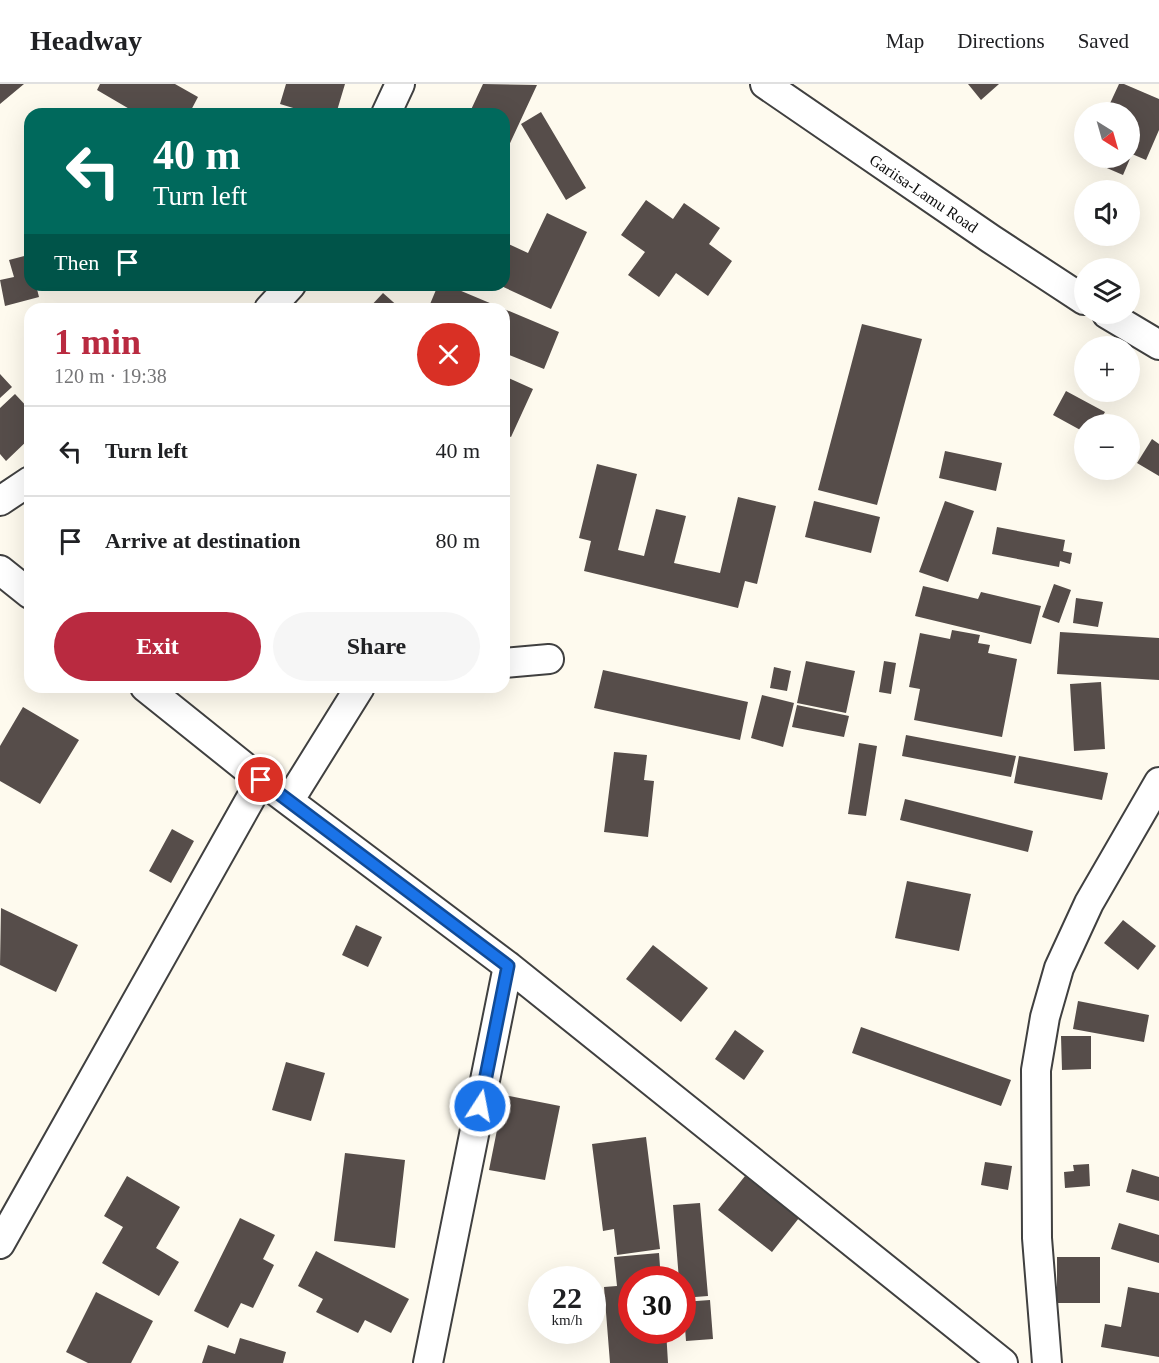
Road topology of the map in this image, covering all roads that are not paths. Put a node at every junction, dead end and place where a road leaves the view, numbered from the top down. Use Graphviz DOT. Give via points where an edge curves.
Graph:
graph roads {
  1 [pos="400,84"];
  2 [pos="765,84"];
  3 [pos="389,108"];
  4 [pos="286,291"];
  5 [pos="1074,293"];
  6 [pos="274,303"];
  7 [pos="1124,324"];
  8 [pos="1159,345"];
  9 [pos="24,485"];
  10 [pos="0,501"];
  11 [pos="0,570"];
  12 [pos="24,589"];
  13 [pos="549,659"];
  14 [pos="510,662"];
  15 [pos="152,693"];
  16 [pos="356,693"];
  17 [pos="261,780"];
  18 [pos="1159,782"];
  19 [pos="289,801"];
  20 [pos="508,966"];
  21 [pos="0,1244"];
  22 [pos="428,1363"];
  23 [pos="1003,1363"];
  24 [pos="1047,1363"];
  1 -- 3 [label="street"];
  2 -- 5 [label="street, Gariisa-Lamu Road"];
  4 -- 6 [label="street"];
  7 -- 8 [label="street"];
  9 -- 10 [label="street"];
  11 -- 12 [label="street"];
  13 -- 14 [label="street"];
  15 -- 17 [label="street"];
  16 -- 19 [label="street"];
  17 -- 19 [label="street"];
  17 -- 21 [label="street"];
  18 -- 24 [label="street" via="1089,903 1059,968 1045,1017 1036,1070 1037,1238"];
  19 -- 20 [label="street"];
  20 -- 22 [label="street"];
  20 -- 23 [label="street"];
}
